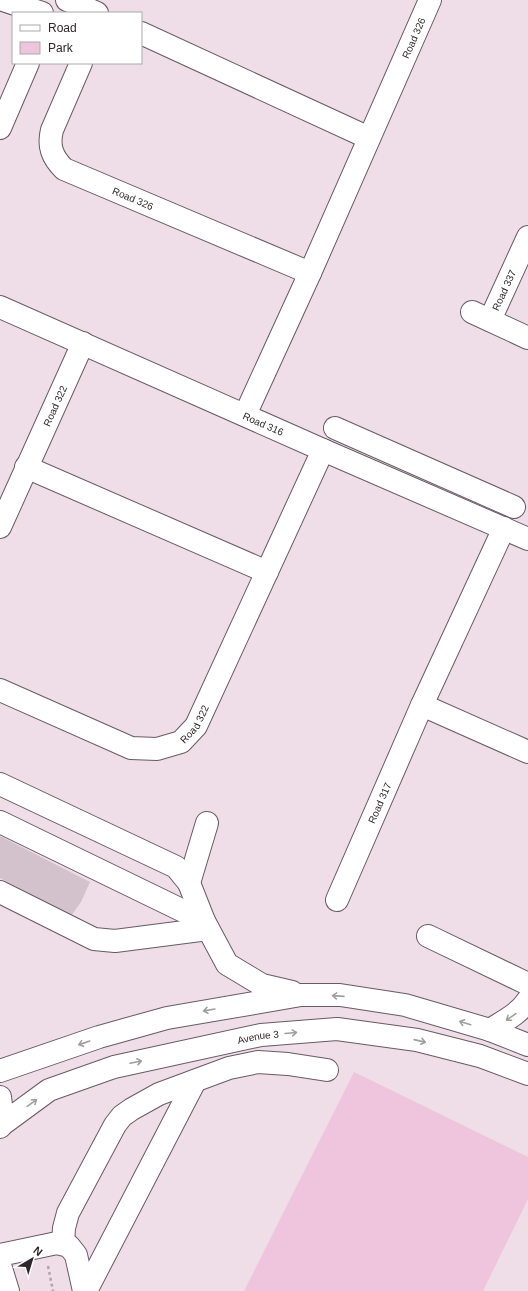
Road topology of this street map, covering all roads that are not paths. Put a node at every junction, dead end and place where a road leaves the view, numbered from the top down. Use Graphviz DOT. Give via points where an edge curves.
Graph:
graph roads {
  1 [pos="3,0"];
  2 [pos="56,0"];
  3 [pos="67,0"];
  4 [pos="430,0"];
  5 [pos="39,12"];
  6 [pos="50,12"];
  7 [pos="95,12"];
  8 [pos="142,33"];
  9 [pos="28,64"];
  10 [pos="81,64"];
  11 [pos="0,128"];
  12 [pos="370,138"];
  13 [pos="528,237"];
  14 [pos="310,273"];
  15 [pos="0,307"];
  16 [pos="528,338"];
  17 [pos="83,343"];
  18 [pos="244,415"];
  19 [pos="336,428"];
  20 [pos="323,450"];
  21 [pos="26,467"];
  22 [pos="514,507"];
  23 [pos="0,527"];
  24 [pos="504,528"];
  25 [pos="528,539"];
  26 [pos="267,572"];
  27 [pos="0,690"];
  28 [pos="422,705"];
  29 [pos="528,752"];
  30 [pos="0,784"];
  31 [pos="0,822"];
  32 [pos="207,823"];
  33 [pos="189,883"];
  34 [pos="0,892"];
  35 [pos="337,900"];
  36 [pos="206,925"];
  37 [pos="428,936"];
  38 [pos="528,984"];
  39 [pos="301,995"];
  40 [pos="528,1000"];
  41 [pos="490,1030"];
  42 [pos="528,1045"];
  43 [pos="327,1070"];
  44 [pos="0,1071"];
  45 [pos="528,1074"];
  46 [pos="195,1081"];
  47 [pos="0,1097"];
  48 [pos="0,1127"];
  49 [pos="54,1245"];
  50 [pos="0,1255"];
  51 [pos="0,1265"];
  52 [pos="8,1291"];
  53 [pos="85,1291"];
  1 -- 5 [label="street"];
  2 -- 6 [label="street"];
  3 -- 7 [label="street"];
  4 -- 12 [label="street, Road 326"];
  8 -- 12 [label="street"];
  9 -- 11 [label="street"];
  10 -- 14 [label="street, Road 326" via="50,138 53,155 64,169"];
  12 -- 14 [label="street, Road 326"];
  13 -- 16 [label="street, Road 337" via="481,316"];
  14 -- 18 [label="street, Road 326"];
  15 -- 17 [label="street, Road 316"];
  17 -- 18 [label="street, Road 316"];
  17 -- 21 [label="street, Road 322"];
  18 -- 20 [label="street, Road 316"];
  19 -- 22 [label="street"];
  20 -- 24 [label="street, Road 316"];
  20 -- 26 [label="street, Road 322"];
  21 -- 23 [label="street, Road 322"];
  21 -- 26 [label="street"];
  24 -- 25 [label="street, Road 316"];
  24 -- 28 [label="street, Road 317"];
  26 -- 27 [label="street, Road 322" via="196,726 181,742 157,749 131,748"];
  28 -- 29 [label="street"];
  28 -- 35 [label="street, Road 317"];
  30 -- 33 [label="street" via="176,867"];
  31 -- 36 [label="street"];
  32 -- 33 [label="street"];
  33 -- 36 [label="street"];
  34 -- 36 [label="street" via="94,939 115,941"];
  36 -- 39 [label="street" via="227,964 262,985"];
  37 -- 38 [label="street"];
  41 -- 39 [label="street, one-way" via="405,1005 340,995"];
  39 -- 44 [label="street, one-way" via="167,1018 99,1037"];
  40 -- 41 [label="street, one-way" via="514,1015"];
  41 -- 42 [label="street"];
  43 -- 46 [label="street" via="258,1062 229,1068"];
  48 -- 45 [label="street, Avenue 3, one-way" via="49,1090 114,1067 261,1035 336,1029 417,1040 480,1056"];
  46 -- 49 [label="street" via="159,1094 122,1116 68,1213 64,1228"];
  46 -- 53 [label="street"];
  47 -- 48 [label="street"];
  49 -- 50 [label="street"];
  49 -- 53 [label="street" via="69,1246 76,1256"];
  51 -- 52 [label="street"];
}
